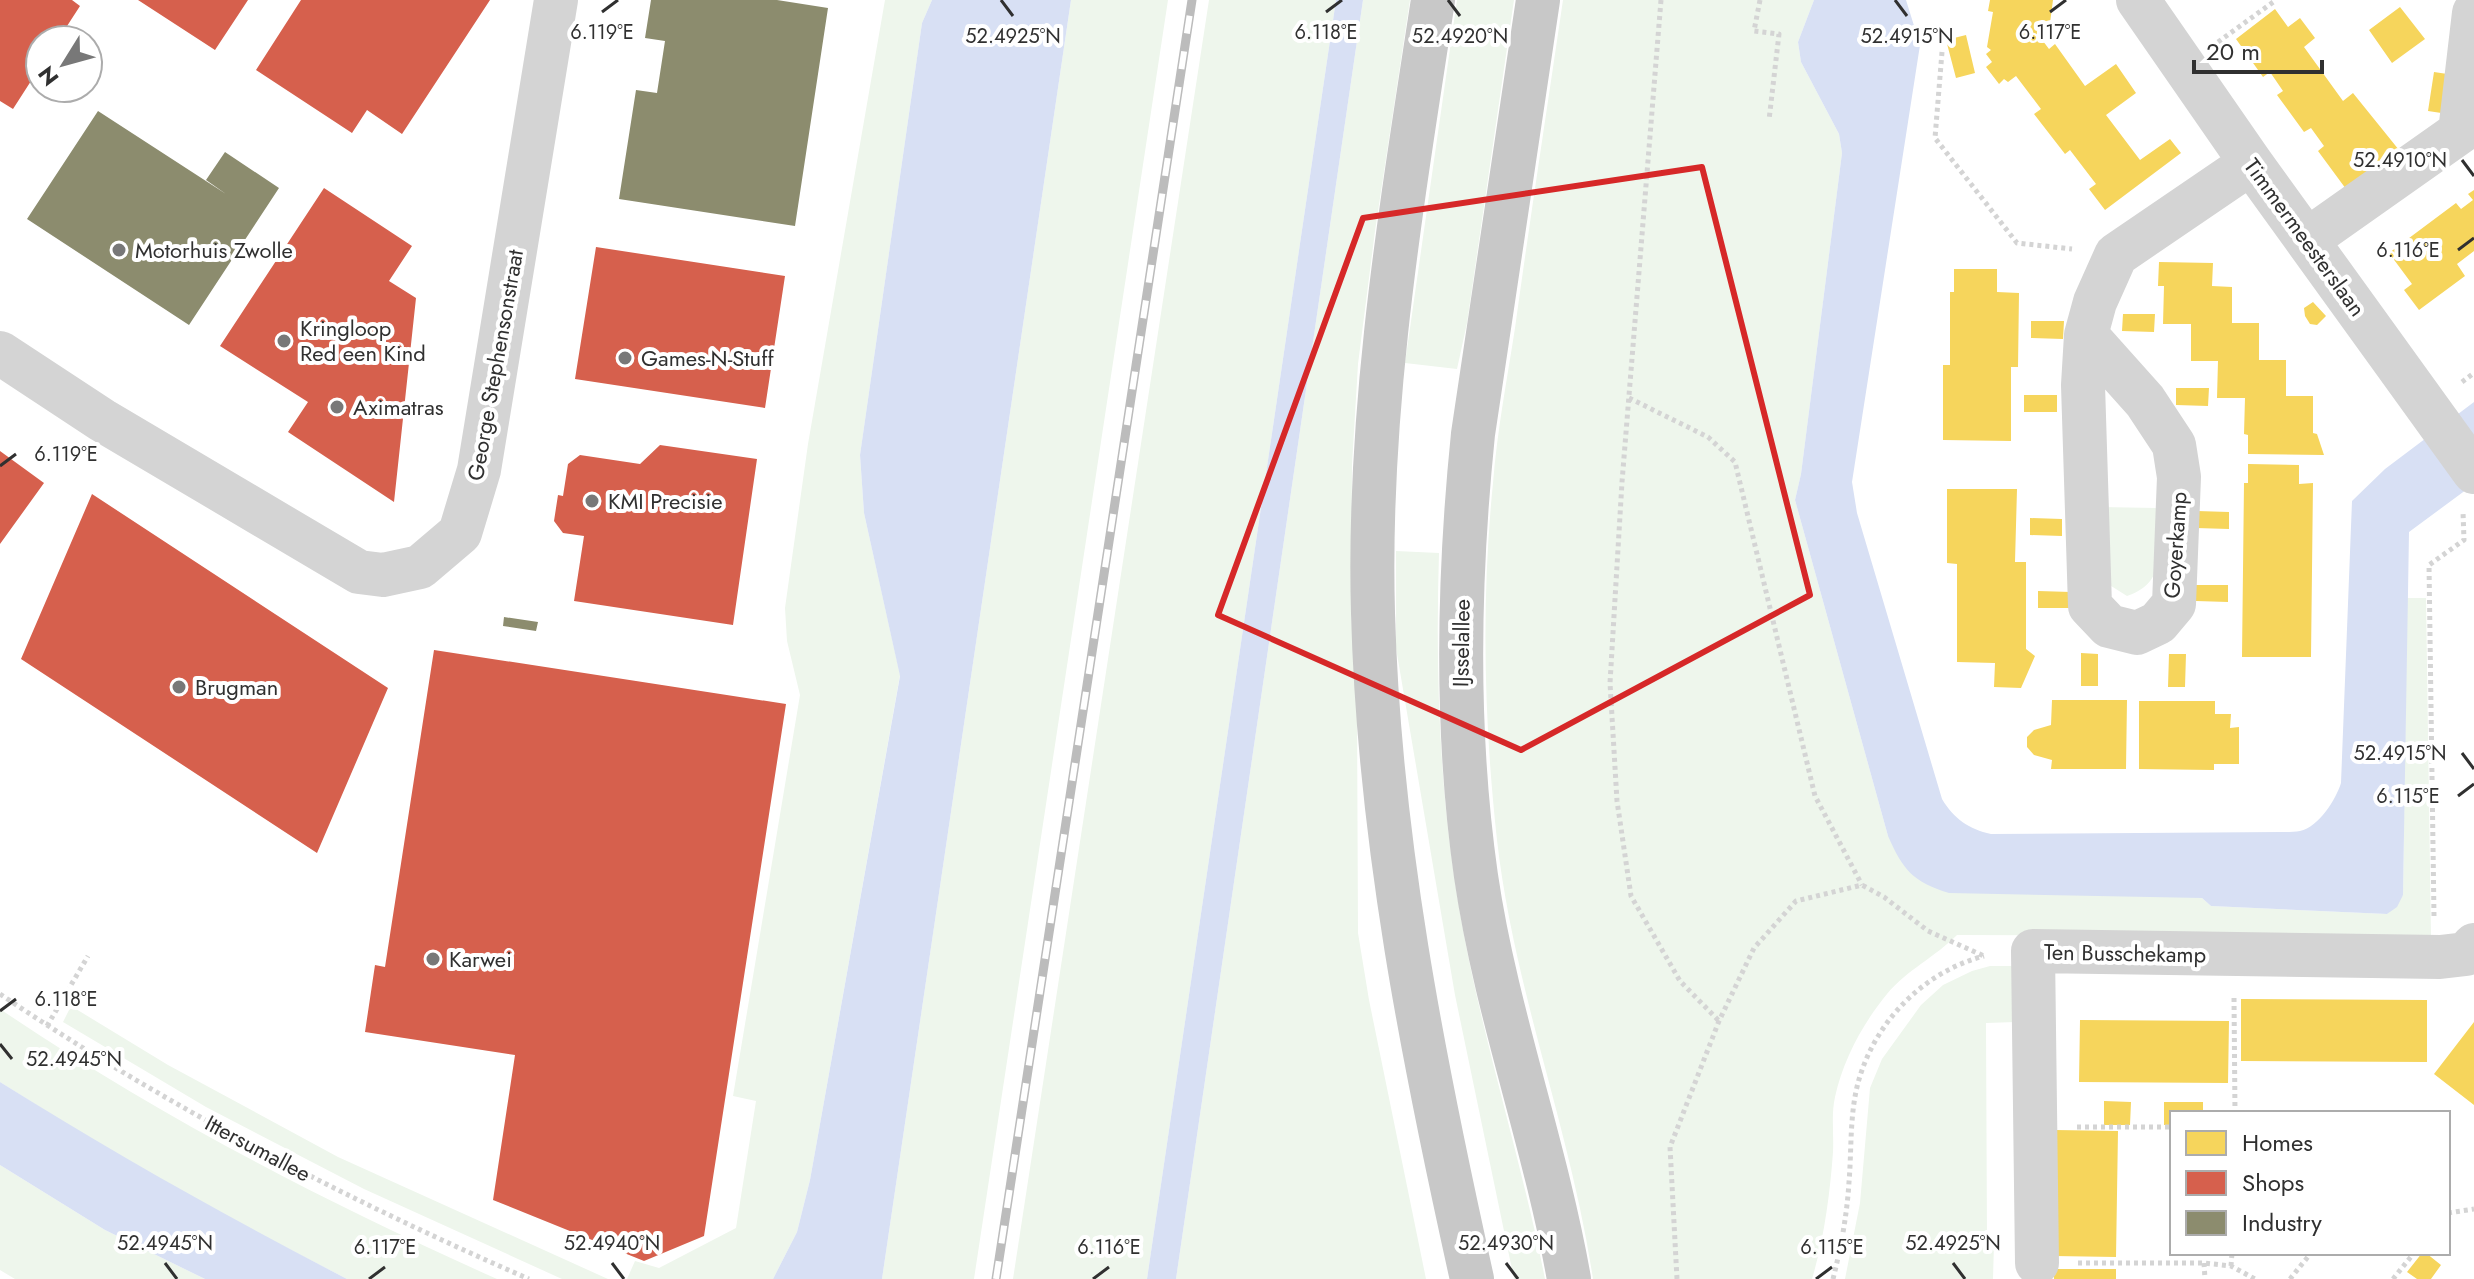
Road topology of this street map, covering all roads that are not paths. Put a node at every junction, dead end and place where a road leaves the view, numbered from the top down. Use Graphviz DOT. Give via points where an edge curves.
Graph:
graph roads {
  1 [pos="556,0"];
  2 [pos="1433,0"];
  3 [pos="1538,0"];
  4 [pos="2138,0"];
  5 [pos="2474,13"];
  6 [pos="2251,163"];
  7 [pos="2307,240"];
  8 [pos="2086,335"];
  9 [pos="0,353"];
  10 [pos="2468,491"];
  11 [pos="2457,951"];
  12 [pos="2037,1263"];
  13 [pos="1472,1279"];
  14 [pos="1569,1279"];
  1 -- 9 [label="street, George Stephensonstraat" via="479,470 460,533 420,567 383,575 359,572 102,420"];
  2 -- 13 [label="main road" via="1381,366 1373,613 1388,814 1412,991"];
  3 -- 14 [label="main road, IJsselallee" via="1473,434 1460,615 1460,697 1476,877"];
  4 -- 6 [label="street, Timmermeesterslaan"];
  5 -- 7 [label="street" via="2460,132"];
  6 -- 7 [label="street, Timmermeesterslaan"];
  6 -- 8 [label="street, Goyerkamp" via="2116,255"];
  7 -- 10 [label="street, Timmermeesterslaan" via="2429,407"];
  8 -- 8 [label="street, Goyerkamp" via="2090,606 2109,626 2137,633 2158,623 2174,604 2179,477 2174,445 2145,401"];
  11 -- 12 [label="street, Ten Busschekamp" via="2033,951"];
}
